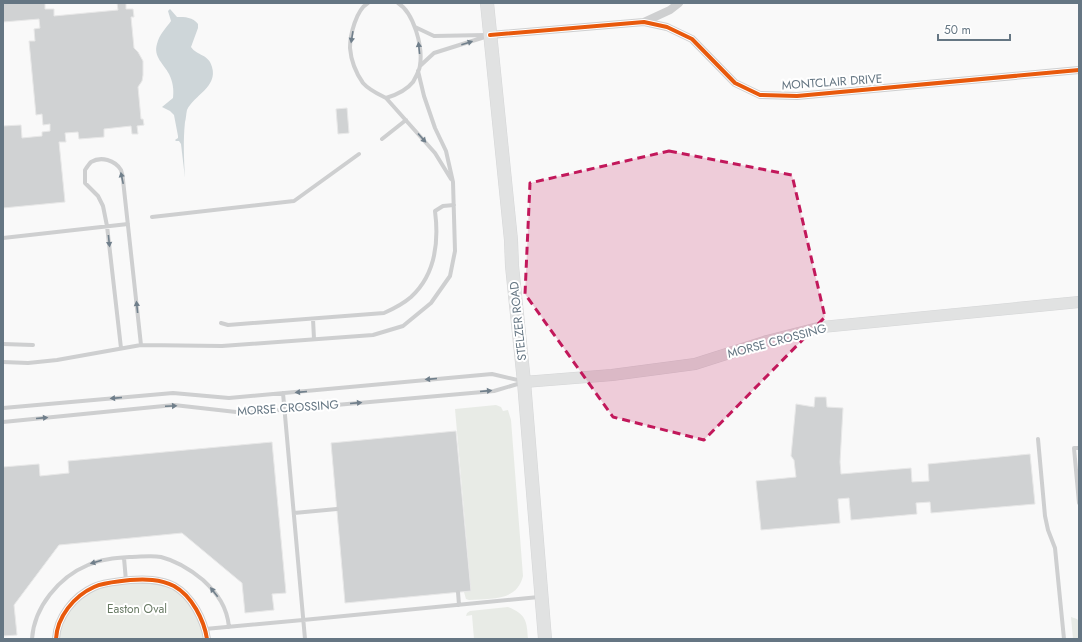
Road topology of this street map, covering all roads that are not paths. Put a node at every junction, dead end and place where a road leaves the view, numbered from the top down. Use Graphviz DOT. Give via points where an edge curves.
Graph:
graph roads {
  1 [pos="368,3"];
  2 [pos="398,3"];
  3 [pos="488,3"];
  4 [pos="679,3"];
  5 [pos="402,4"];
  6 [pos="644,22"];
  7 [pos="415,27"];
  8 [pos="490,35"];
  9 [pos="420,66"];
  10 [pos="1079,70"];
  11 [pos="418,71"];
  12 [pos="386,98"];
  13 [pos="406,120"];
  14 [pos="382,139"];
  15 [pos="359,154"];
  16 [pos="453,182"];
  17 [pos="454,205"];
  18 [pos="152,217"];
  19 [pos="128,224"];
  20 [pos="107,226"];
  21 [pos="3,238"];
  22 [pos="1079,302"];
  23 [pos="313,319"];
  24 [pos="221,323"];
  25 [pos="314,339"];
  26 [pos="3,344"];
  27 [pos="33,345"];
  28 [pos="141,346"];
  29 [pos="121,348"];
  30 [pos="3,362"];
  31 [pos="524,382"];
  32 [pos="283,393"];
  33 [pos="3,408"];
  34 [pos="285,410"];
  35 [pos="3,422"];
  36 [pos="1038,439"];
  37 [pos="1079,448"];
  38 [pos="1079,503"];
  39 [pos="337,509"];
  40 [pos="294,513"];
  41 [pos="124,558"];
  42 [pos="126,581"];
  43 [pos="458,592"];
  44 [pos="542,596"];
  45 [pos="460,605"];
  46 [pos="303,620"];
  47 [pos="229,627"];
  48 [pos="205,629"];
  49 [pos="32,639"];
  50 [pos="56,639"];
  51 [pos="208,639"];
  52 [pos="305,639"];
  53 [pos="546,639"];
  54 [pos="1064,639"];
  1 -- 12 [label="lane, one-way" via="358,14 354,24 351,55 364,83 372,91"];
  2 -- 5 [label="lane"];
  3 -- 8 [label="main road, STELZER ROAD"];
  4 -- 6 [label="street"];
  5 -- 7 [label="lane"];
  6 -- 8 [label="street, MONTCLAIR DRIVE"];
  6 -- 10 [label="street, MONTCLAIR DRIVE" via="667,27 692,39 735,83 760,95 797,96"];
  7 -- 8 [label="lane" via="434,36"];
  9 -- 7 [label="lane, one-way" via="420,46"];
  9 -- 8 [label="lane, one-way" via="434,53"];
  8 -- 31 [label="main road, STELZER ROAD"];
  9 -- 11 [label="lane"];
  11 -- 12 [label="lane" via="403,91"];
  11 -- 16 [label="lane" via="435,128 446,151"];
  12 -- 13 [label="lane"];
  13 -- 14 [label="lane"];
  13 -- 16 [label="lane, one-way" via="435,153"];
  15 -- 18 [label="lane" via="294,201"];
  16 -- 17 [label="lane"];
  17 -- 23 [label="lane" via="443,206 435,211 435,254 422,286 410,298 384,313"];
  17 -- 25 [label="lane" via="455,251 450,276 431,303 402,326 373,335"];
  19 -- 20 [label="lane"];
  19 -- 20 [label="lane, one-way" via="121,170 114,163 98,159 90,163 85,170 85,183 98,196"];
  28 -- 19 [label="lane, one-way"];
  20 -- 21 [label="lane"];
  20 -- 29 [label="lane, one-way"];
  22 -- 31 [label="main road, MORSE CROSSING" via="822,327 695,364"];
  23 -- 24 [label="lane" via="228,325"];
  23 -- 25 [label="lane"];
  25 -- 28 [label="lane" via="222,346"];
  26 -- 27 [label="lane"];
  28 -- 29 [label="lane"];
  29 -- 30 [label="lane" via="57,360"];
  31 -- 32 [label="lane, MORSE CROSSING, one-way" via="492,374"];
  34 -- 31 [label="lane, MORSE CROSSING, one-way" via="494,391"];
  31 -- 44 [label="main road, STELZER ROAD"];
  32 -- 33 [label="lane, MORSE CROSSING, one-way" via="229,398 173,393"];
  32 -- 34 [label="lane"];
  35 -- 34 [label="lane, MORSE CROSSING, one-way" via="174,405 245,413"];
  34 -- 40 [label="lane"];
  36 -- 54 [label="lane" via="1048,530 1055,548"];
  37 -- 38 [label="lane" via="1074,448"];
  39 -- 40 [label="lane"];
  40 -- 46 [label="lane"];
  41 -- 42 [label="lane"];
  47 -- 41 [label="lane, one-way" via="223,603 211,587 194,572 160,557"];
  41 -- 49 [label="lane, one-way" via="102,560 69,575 45,601 32,630"];
  42 -- 48 [label="street" via="145,579 175,586 197,609"];
  42 -- 50 [label="street" via="109,582 81,595 69,606 61,619"];
  43 -- 45 [label="lane"];
  44 -- 45 [label="lane"];
  44 -- 53 [label="main road, STELZER ROAD"];
  45 -- 46 [label="lane"];
  46 -- 47 [label="lane"];
  46 -- 52 [label="lane"];
  47 -- 48 [label="lane"];
  48 -- 51 [label="street"];
}
